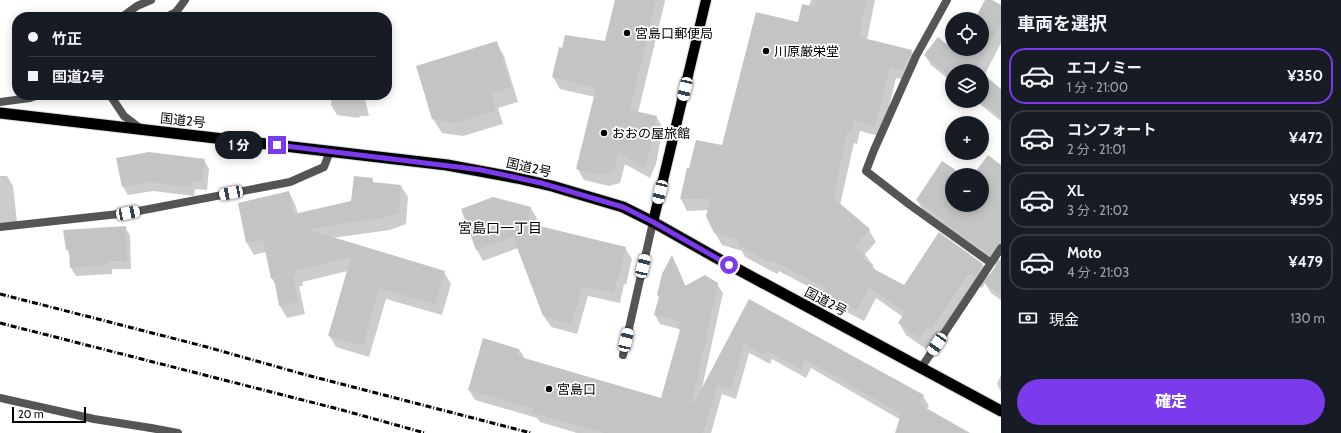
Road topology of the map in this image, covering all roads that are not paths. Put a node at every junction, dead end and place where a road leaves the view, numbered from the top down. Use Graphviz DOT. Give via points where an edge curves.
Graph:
graph roads {
  1 [pos="151,0"];
  2 [pos="185,0"];
  3 [pos="706,0"];
  4 [pos="947,0"];
  5 [pos="129,12"];
  6 [pos="176,12"];
  7 [pos="15,100"];
  8 [pos="113,100"];
  9 [pos="0,102"];
  10 [pos="0,114"];
  11 [pos="142,130"];
  12 [pos="330,151"];
  13 [pos="653,222"];
  14 [pos="0,227"];
  15 [pos="1001,248"];
  16 [pos="991,263"];
  17 [pos="623,355"];
  18 [pos="921,368"];
  19 [pos="0,398"];
  20 [pos="1001,411"];
  21 [pos="178,433"];
  1 -- 5 [label="street"];
  2 -- 6 [label="street"];
  3 -- 13 [label="main road"];
  4 -- 16 [label="street" via="916,56 866,171"];
  7 -- 9 [label="street"];
  8 -- 11 [label="street" via="124,116"];
  10 -- 11 [label="highway, 国道2号"];
  11 -- 12 [label="highway, 国道2号"];
  12 -- 13 [label="highway, 国道2号" via="481,170 552,186 623,207"];
  12 -- 14 [label="street" via="324,167 290,182 128,213"];
  13 -- 17 [label="street"];
  13 -- 18 [label="highway, 国道2号"];
  15 -- 16 [label="street"];
  16 -- 18 [label="street"];
  18 -- 20 [label="highway, 国道2号"];
  19 -- 21 [label="street" via="94,419"];
}
